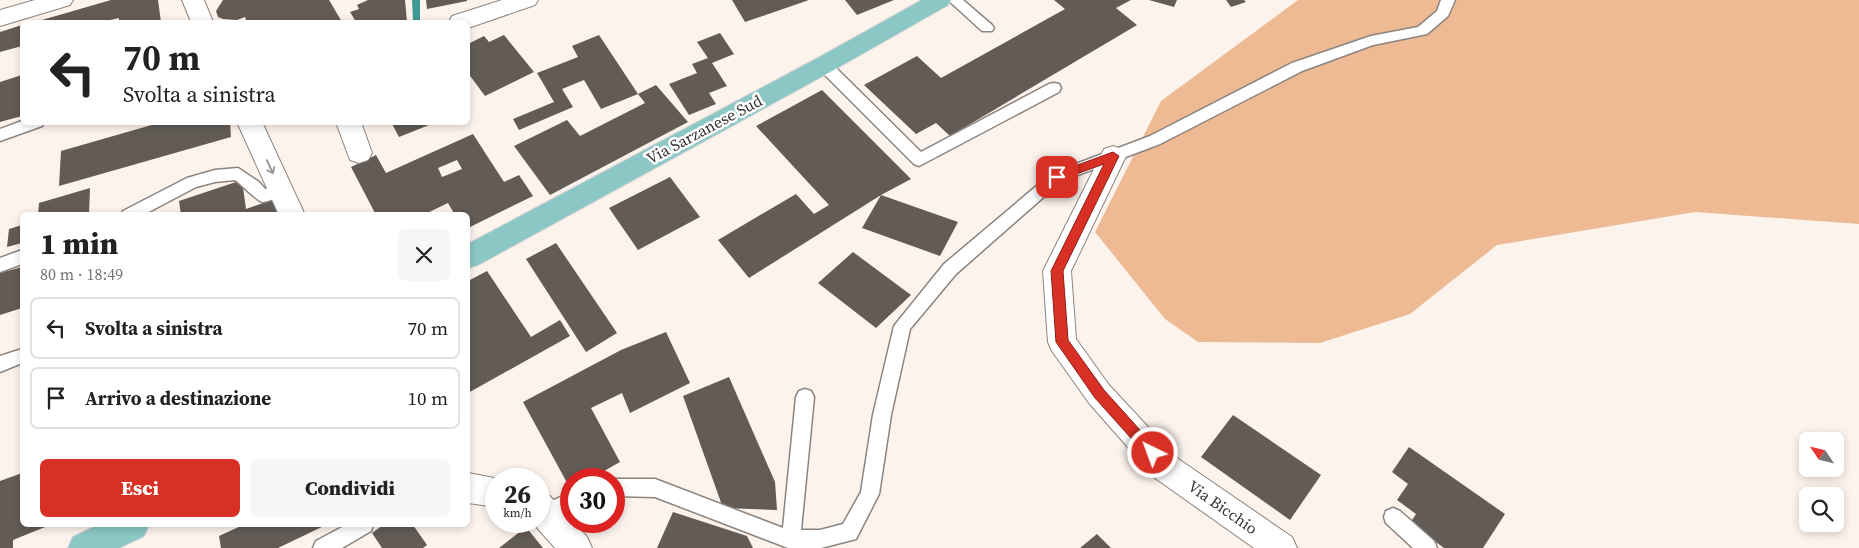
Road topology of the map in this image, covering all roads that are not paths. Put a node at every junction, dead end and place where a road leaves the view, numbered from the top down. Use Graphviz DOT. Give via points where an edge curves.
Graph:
graph roads {
  1 [pos="62,0"];
  2 [pos="193,0"];
  3 [pos="527,0"];
  4 [pos="940,0"];
  5 [pos="955,0"];
  6 [pos="1448,0"];
  7 [pos="0,18"];
  8 [pos="201,20"];
  9 [pos="466,20"];
  10 [pos="987,28"];
  11 [pos="824,65"];
  12 [pos="1054,88"];
  13 [pos="28,125"];
  14 [pos="250,125"];
  15 [pos="349,125"];
  16 [pos="0,135"];
  17 [pos="359,154"];
  18 [pos="1113,156"];
  19 [pos="280,190"];
  20 [pos="134,212"];
  21 [pos="291,212"];
  22 [pos="470,256"];
  23 [pos="20,258"];
  24 [pos="0,265"];
  25 [pos="20,357"];
  26 [pos="0,364"];
  27 [pos="805,397"];
  28 [pos="625,487"];
  29 [pos="470,488"];
  30 [pos="485,490"];
  31 [pos="552,507"];
  32 [pos="1393,517"];
  33 [pos="129,527"];
  34 [pos="361,527"];
  35 [pos="791,540"];
  36 [pos="84,548"];
  37 [pos="324,548"];
  38 [pos="576,548"];
  39 [pos="1281,548"];
  40 [pos="1427,548"];
  1 -- 7 [label="street"];
  2 -- 8 [label="street"];
  3 -- 9 [label="street"];
  4 -- 11 [label="main road, Via Sarzanese Sud"];
  5 -- 10 [label="lane"];
  6 -- 18 [label="lane" via="1443,13 1422,31 1371,41 1297,67 1155,140"];
  11 -- 12 [label="lane" via="919,160"];
  11 -- 22 [label="main road, Via Sarzanese Sud"];
  13 -- 16 [label="lane"];
  14 -- 19 [label="street, one-way"];
  15 -- 17 [label="street"];
  18 -- 35 [label="lane" via="1057,177 950,268 902,326 882,415 870,494 849,532 820,539"];
  18 -- 39 [label="street, Via Bicchio" via="1057,271 1062,342 1099,394 1166,468"];
  19 -- 20 [label="lane" via="262,196 238,174 215,176 192,182"];
  19 -- 21 [label="street"];
  23 -- 24 [label="lane"];
  25 -- 26 [label="lane"];
  27 -- 35 [label="lane"];
  28 -- 35 [label="lane" via="655,488"];
  29 -- 30 [label="street"];
  31 -- 38 [label="street"];
  32 -- 40 [label="lane"];
  33 -- 36 [label="main road"];
  34 -- 37 [label="lane"];
}
